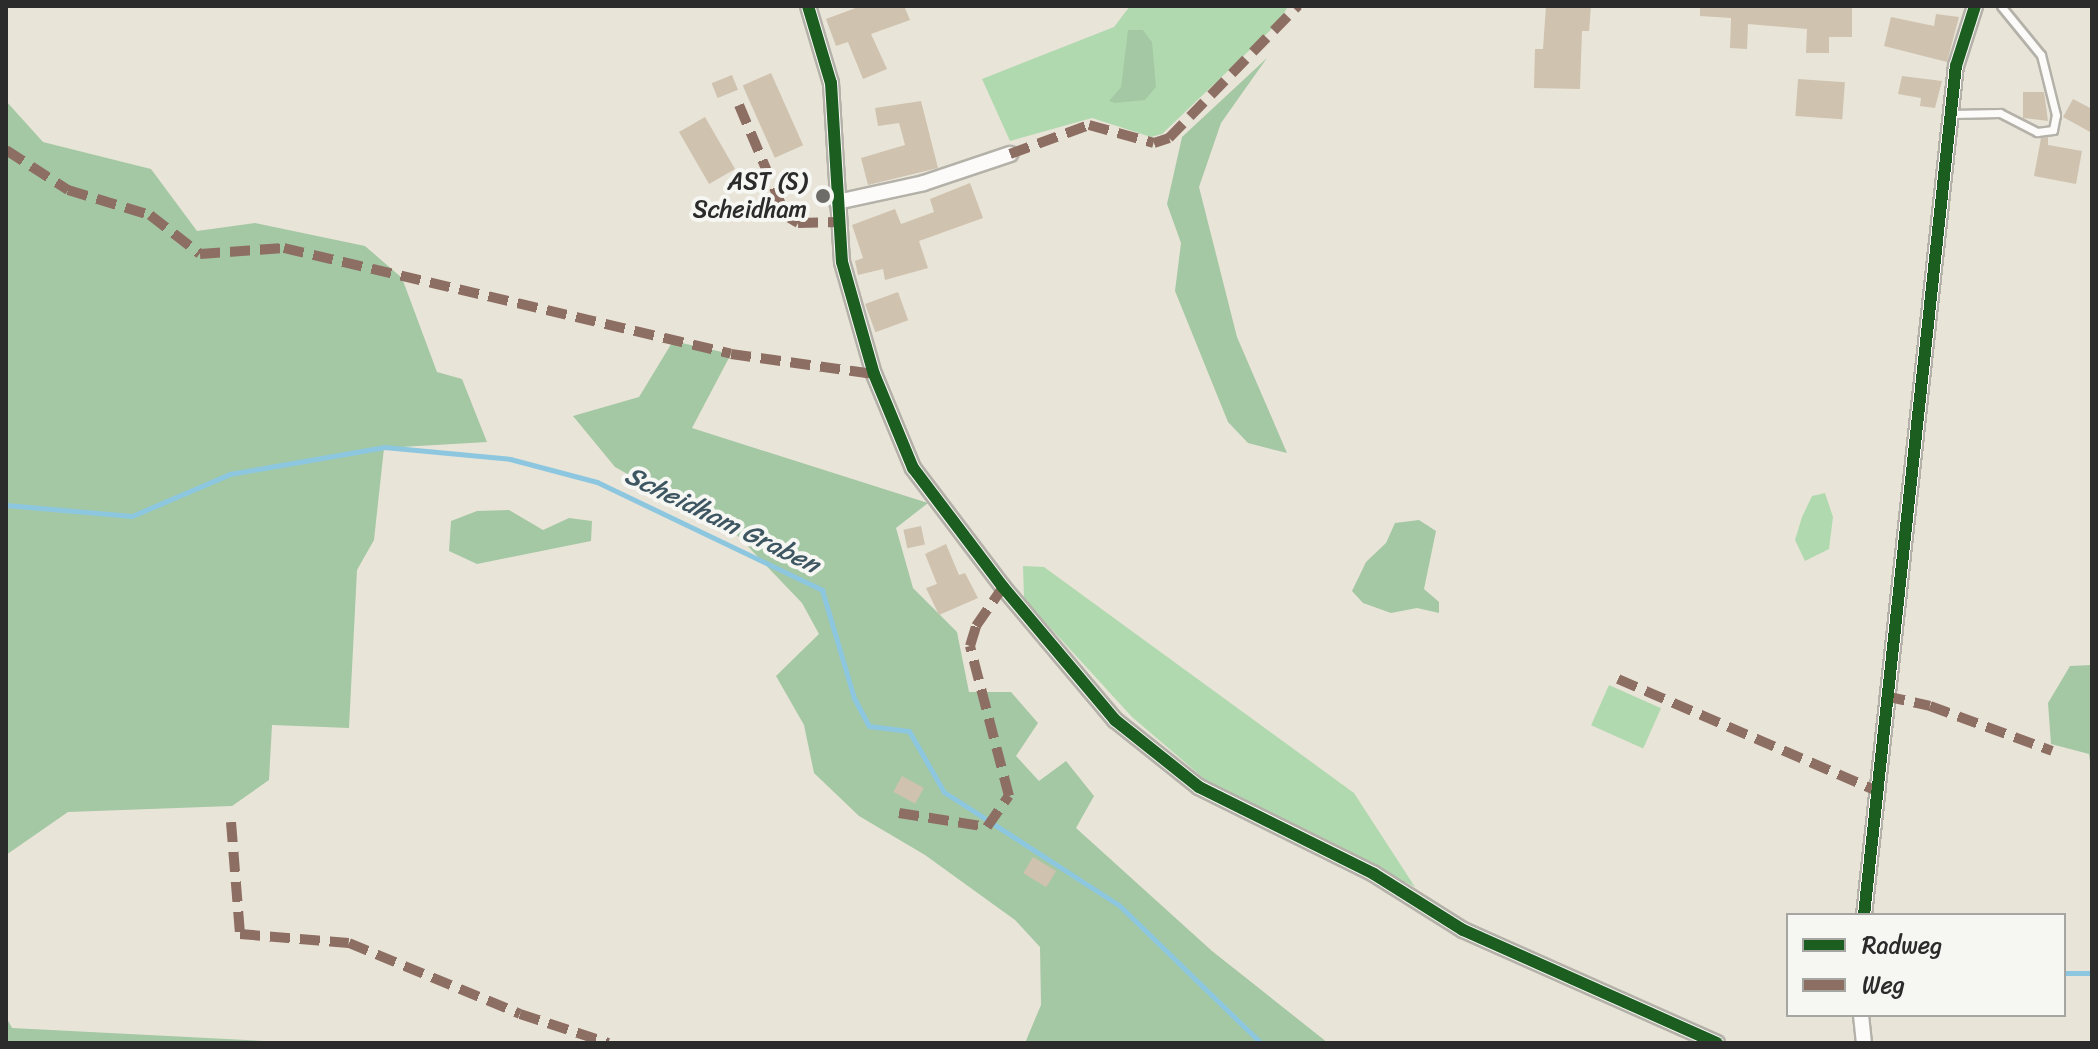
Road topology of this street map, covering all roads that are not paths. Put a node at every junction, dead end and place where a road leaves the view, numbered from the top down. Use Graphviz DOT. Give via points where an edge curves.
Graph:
graph roads {
  1 [pos="808,6"];
  2 [pos="1975,6"];
  3 [pos="2001,6"];
  4 [pos="1952,114"];
  5 [pos="1010,154"];
  6 [pos="837,202"];
  7 [pos="1864,913"];
  8 [pos="1861,1017"];
  9 [pos="1717,1043"];
  10 [pos="1864,1043"];
  1 -- 6 [label="street" via="831,83"];
  2 -- 4 [label="street" via="1956,66"];
  3 -- 4 [label="lane" via="2041,55 2056,115 2053,130 2037,132 2000,113"];
  4 -- 7 [label="street"];
  5 -- 6 [label="street" via="924,183"];
  6 -- 9 [label="street" via="842,262 874,374 913,468 1003,587 1115,720 1199,787 1374,874 1463,930"];
  8 -- 10 [label="street"];
}
